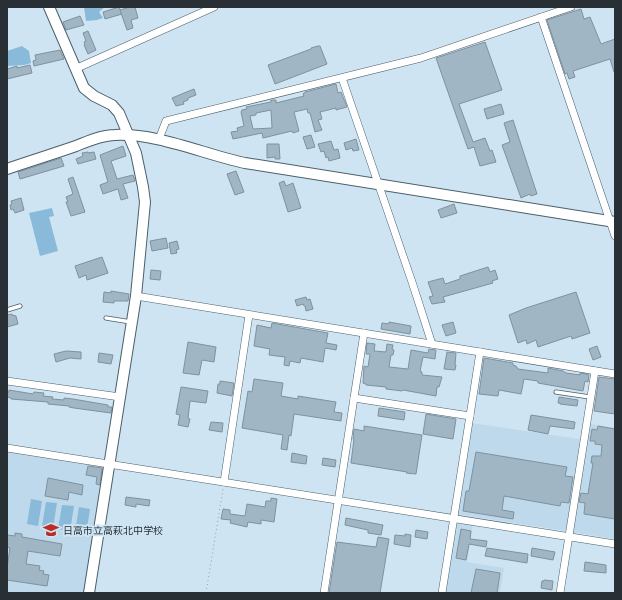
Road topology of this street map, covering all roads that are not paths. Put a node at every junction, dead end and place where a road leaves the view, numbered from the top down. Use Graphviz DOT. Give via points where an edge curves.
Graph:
graph roads {
  1 [pos="49,7"];
  2 [pos="214,7"];
  3 [pos="571,7"];
  4 [pos="555,9"];
  5 [pos="540,17"];
  6 [pos="75,69"];
  7 [pos="342,78"];
  8 [pos="128,135"];
  9 [pos="156,139"];
  10 [pos="136,153"];
  11 [pos="7,169"];
  12 [pos="378,184"];
  13 [pos="613,220"];
  14 [pos="615,236"];
  15 [pos="136,296"];
  16 [pos="20,306"];
  17 [pos="7,310"];
  18 [pos="249,315"];
  19 [pos="106,318"];
  20 [pos="132,322"];
  21 [pos="364,333"];
  22 [pos="432,344"];
  23 [pos="480,352"];
  24 [pos="595,371"];
  25 [pos="615,374"];
  26 [pos="7,381"];
  27 [pos="556,392"];
  28 [pos="120,397"];
  29 [pos="354,398"];
  30 [pos="590,398"];
  31 [pos="470,416"];
  32 [pos="7,448"];
  33 [pos="110,464"];
  34 [pos="224,482"];
  35 [pos="339,500"];
  36 [pos="454,518"];
  37 [pos="569,536"];
  38 [pos="615,544"];
  39 [pos="89,593"];
  40 [pos="324,593"];
  41 [pos="442,593"];
  42 [pos="560,593"];
  1 -- 6 [label="street"];
  2 -- 6 [label="street"];
  3 -- 4 [label="street"];
  4 -- 5 [label="street"];
  5 -- 7 [label="street" via="420,58"];
  5 -- 13 [label="street"];
  6 -- 8 [label="street" via="84,88 112,105 120,113"];
  7 -- 9 [label="street" via="166,121"];
  7 -- 12 [label="street"];
  8 -- 9 [label="street"];
  8 -- 10 [label="street"];
  8 -- 11 [label="street" via="95,139"];
  9 -- 10 [label="street" via="145,141"];
  9 -- 12 [label="street" via="245,163"];
  10 -- 15 [label="street" via="145,202"];
  12 -- 13 [label="street"];
  12 -- 22 [label="street"];
  13 -- 14 [label="street"];
  15 -- 18 [label="street"];
  15 -- 20 [label="street"];
  16 -- 17 [label="lane"];
  18 -- 21 [label="street"];
  18 -- 34 [label="street"];
  19 -- 20 [label="lane"];
  20 -- 28 [label="street"];
  21 -- 22 [label="street"];
  21 -- 29 [label="street"];
  22 -- 23 [label="street"];
  23 -- 24 [label="street"];
  23 -- 31 [label="street"];
  24 -- 25 [label="street"];
  24 -- 30 [label="street"];
  26 -- 28 [label="street"];
  27 -- 30 [label="lane"];
  28 -- 33 [label="street"];
  29 -- 31 [label="street"];
  29 -- 35 [label="street"];
  30 -- 37 [label="street"];
  31 -- 36 [label="street"];
  32 -- 33 [label="street"];
  33 -- 34 [label="street"];
  33 -- 39 [label="street"];
  34 -- 35 [label="street"];
  35 -- 36 [label="street"];
  35 -- 40 [label="street"];
  36 -- 37 [label="street"];
  36 -- 41 [label="street"];
  37 -- 38 [label="street"];
  37 -- 42 [label="street"];
}
